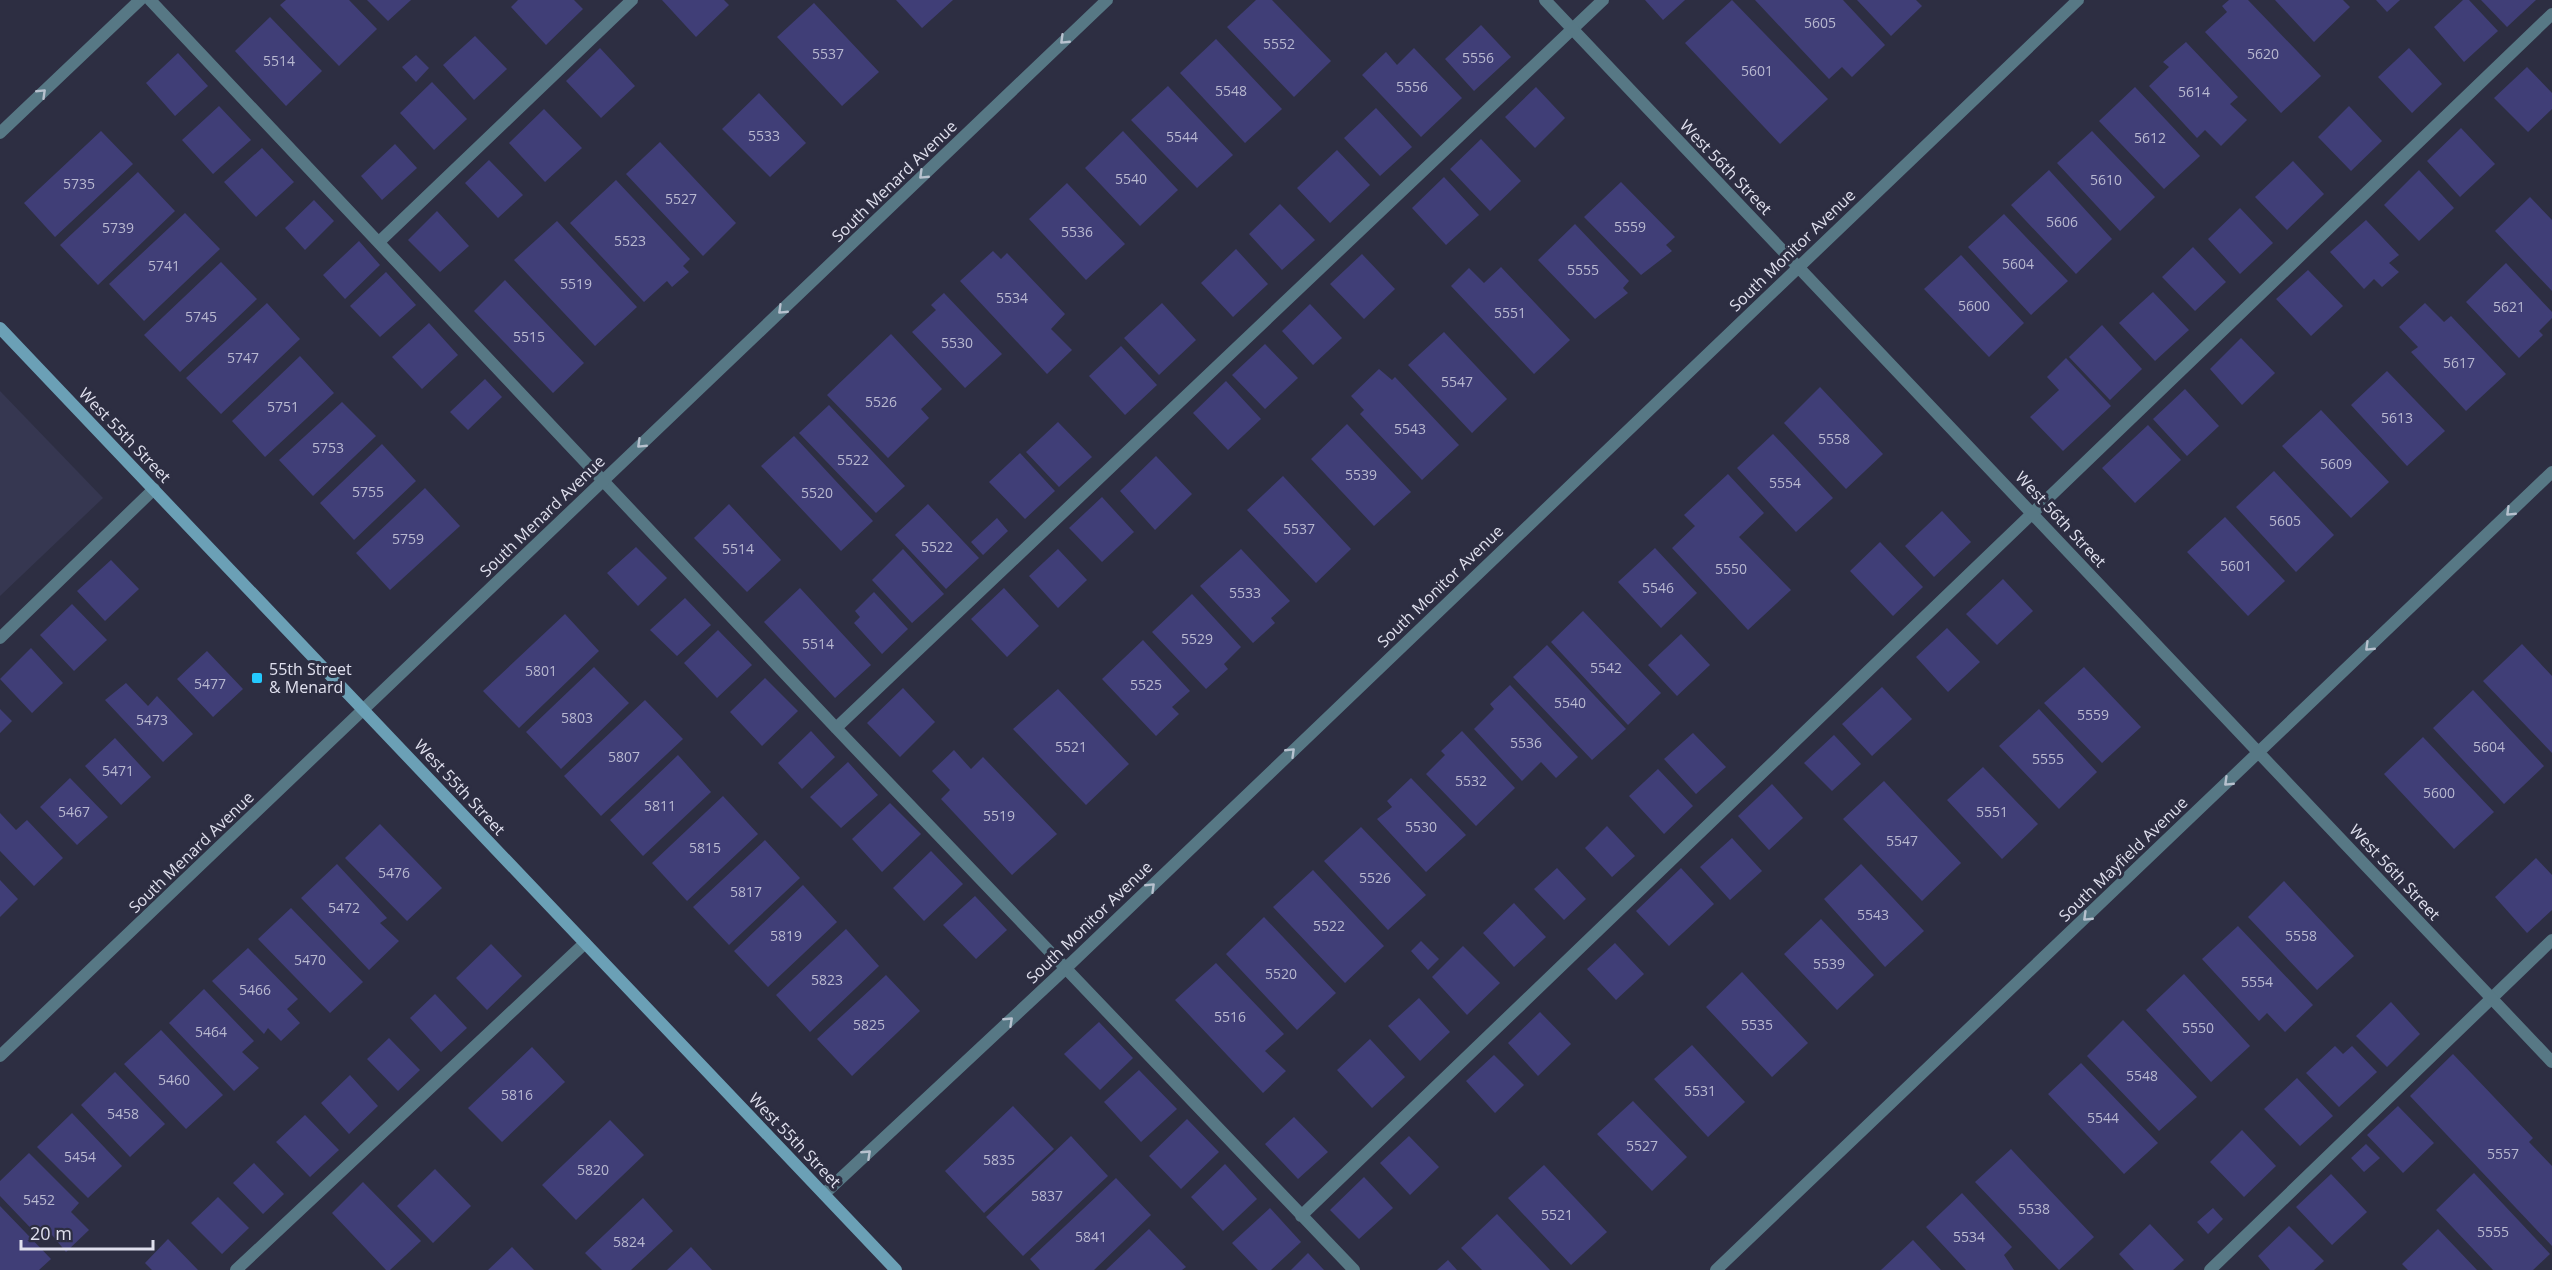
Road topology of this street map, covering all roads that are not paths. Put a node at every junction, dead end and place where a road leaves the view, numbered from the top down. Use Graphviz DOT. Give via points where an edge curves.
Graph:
graph roads {
  1 [pos="140,0"];
  2 [pos="150,0"];
  3 [pos="632,0"];
  4 [pos="1107,0"];
  5 [pos="1545,0"];
  6 [pos="1603,0"];
  7 [pos="2078,0"];
  8 [pos="2552,14"];
  9 [pos="1573,29"];
  10 [pos="0,134"];
  11 [pos="380,242"];
  12 [pos="1798,266"];
  13 [pos="0,328"];
  14 [pos="2552,472"];
  15 [pos="603,481"];
  16 [pos="154,489"];
  17 [pos="2032,513"];
  18 [pos="0,638"];
  19 [pos="363,710"];
  20 [pos="836,728"];
  21 [pos="2258,752"];
  22 [pos="2552,940"];
  23 [pos="585,943"];
  24 [pos="1065,969"];
  25 [pos="2492,998"];
  26 [pos="0,1056"];
  27 [pos="2552,1062"];
  28 [pos="824,1194"];
  29 [pos="1301,1216"];
  30 [pos="236,1270"];
  31 [pos="896,1270"];
  32 [pos="1354,1270"];
  33 [pos="1716,1270"];
  34 [pos="2210,1270"];
  10 -- 1 [label="street, one-way"];
  2 -- 11 [label="street"];
  3 -- 11 [label="street"];
  4 -- 15 [label="street, South Menard Avenue, one-way"];
  5 -- 9 [label="street, West 56th Street"];
  6 -- 9 [label="street"];
  7 -- 12 [label="street, South Monitor Avenue"];
  8 -- 17 [label="street"];
  9 -- 12 [label="street, West 56th Street"];
  9 -- 20 [label="street"];
  11 -- 15 [label="street"];
  12 -- 17 [label="street, West 56th Street"];
  24 -- 12 [label="street, South Monitor Avenue, one-way"];
  13 -- 16 [label="main road, West 55th Street"];
  14 -- 21 [label="street, South Mayfield Avenue, one-way"];
  15 -- 19 [label="street, South Menard Avenue"];
  15 -- 20 [label="street"];
  16 -- 18 [label="street"];
  16 -- 19 [label="main road, West 55th Street"];
  17 -- 21 [label="street, West 56th Street"];
  17 -- 29 [label="street"];
  19 -- 23 [label="main road, West 55th Street"];
  19 -- 26 [label="street, South Menard Avenue"];
  20 -- 24 [label="street"];
  21 -- 25 [label="street, West 56th Street"];
  21 -- 33 [label="street, South Mayfield Avenue, one-way"];
  22 -- 25 [label="street"];
  23 -- 28 [label="main road, West 55th Street"];
  23 -- 30 [label="street"];
  28 -- 24 [label="street, South Monitor Avenue, one-way"];
  24 -- 29 [label="street"];
  25 -- 27 [label="street, West 56th Street"];
  25 -- 34 [label="street"];
  28 -- 31 [label="main road, West 55th Street"];
  29 -- 32 [label="street"];
}
